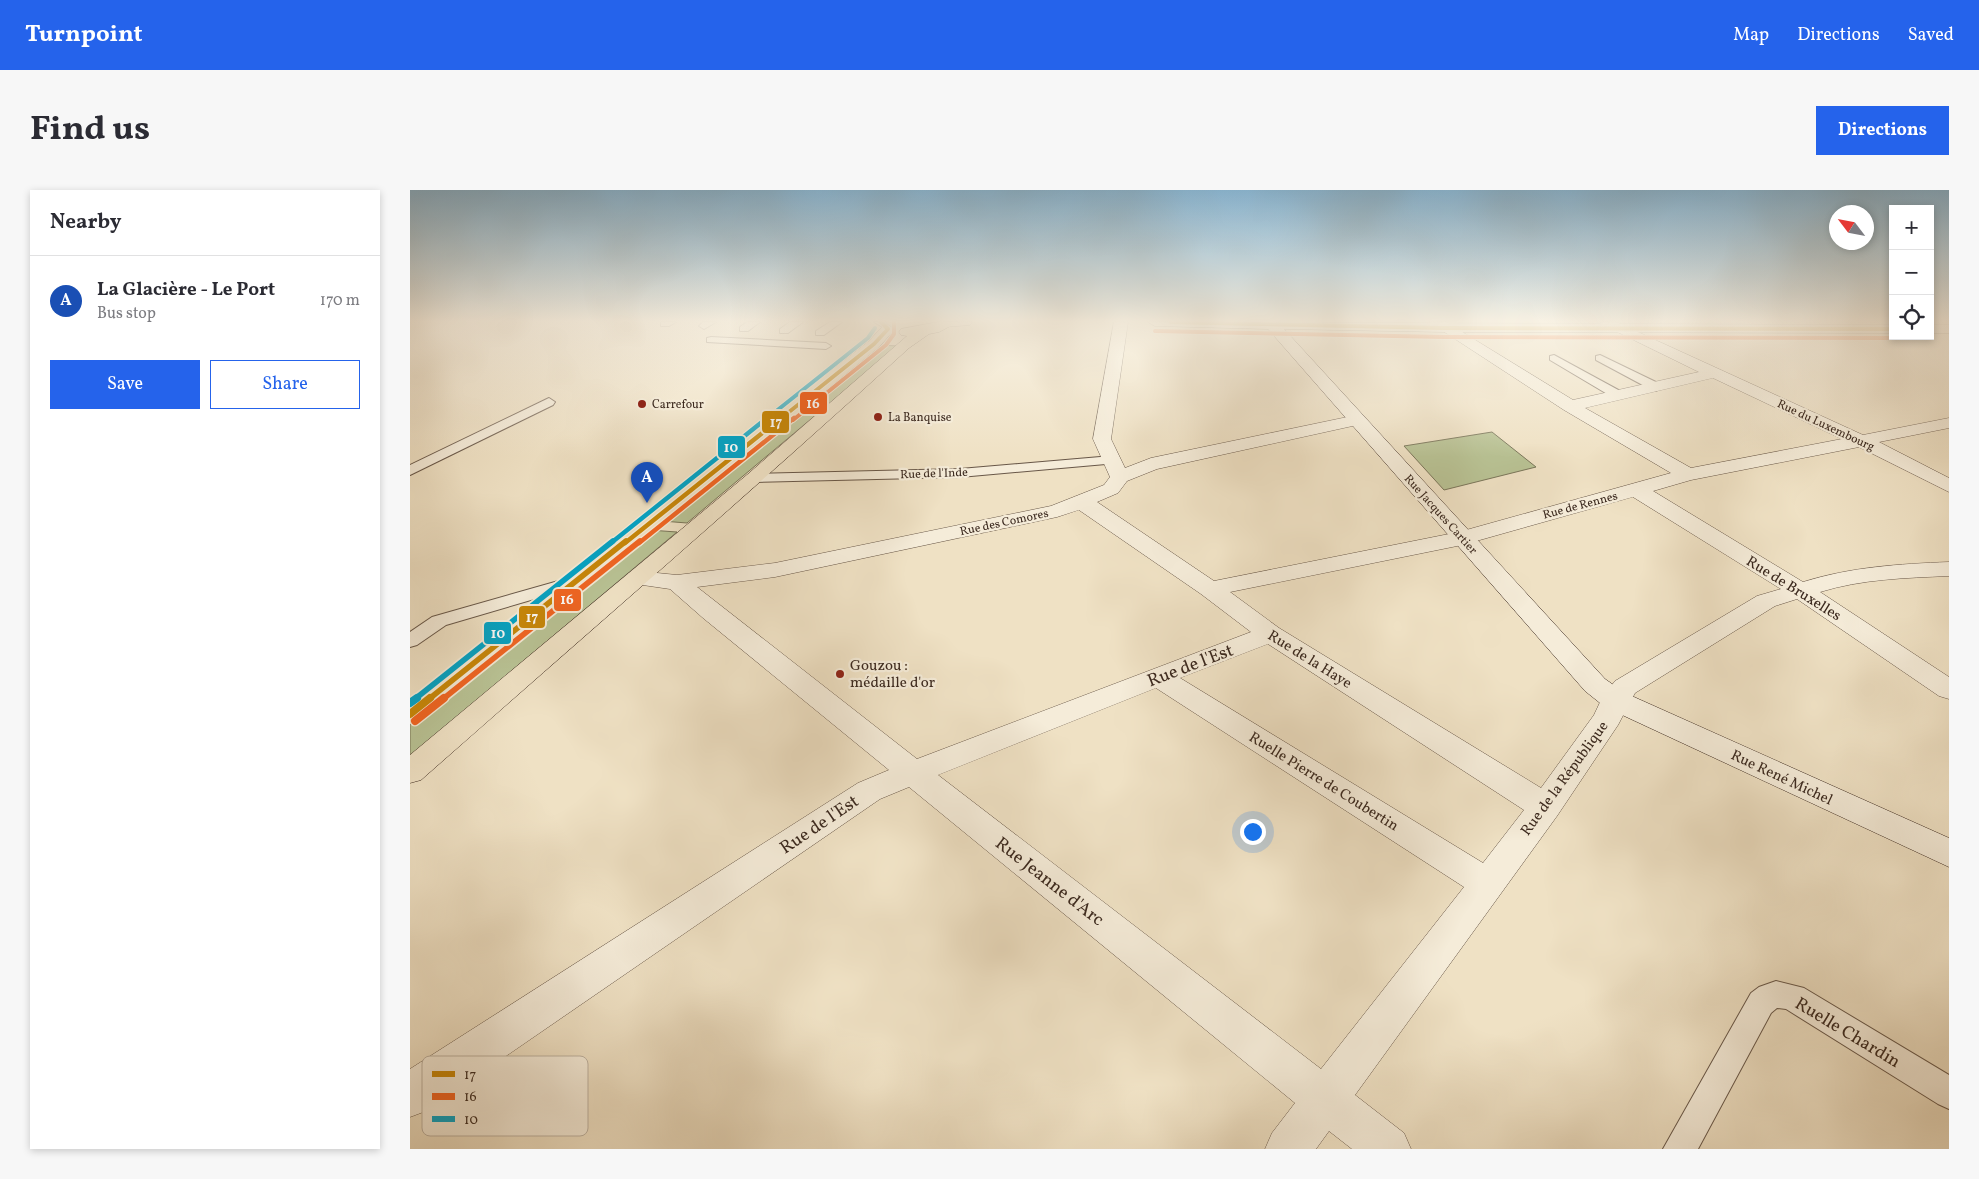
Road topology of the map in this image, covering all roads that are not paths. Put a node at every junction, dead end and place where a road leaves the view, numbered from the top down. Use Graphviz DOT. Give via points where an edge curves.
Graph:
graph roads {
  1 [pos="841,367"];
  2 [pos="853,367"];
  3 [pos="1114,367"];
  4 [pos="1311,367"];
  5 [pos="1507,367"];
  6 [pos="1569,367"];
  7 [pos="1618,367"];
  8 [pos="1702,367"];
  9 [pos="1715,373"];
  10 [pos="1656,386"];
  11 [pos="1618,395"];
  12 [pos="549,402"];
  13 [pos="1570,406"];
  14 [pos="1358,420"];
  15 [pos="1949,423"];
  16 [pos="1864,442"];
  17 [pos="1116,468"];
  18 [pos="410,471"];
  19 [pos="1688,475"];
  20 [pos="755,478"];
  21 [pos="1949,486"];
  22 [pos="1636,490"];
  23 [pos="1082,502"];
  24 [pos="1462,538"];
  25 [pos="1949,569"];
  26 [pos="774,570"];
  27 [pos="637,578"];
  28 [pos="577,581"];
  29 [pos="677,582"];
  30 [pos="1210,589"];
  31 [pos="1800,590"];
  32 [pos="712,613"];
  33 [pos="1270,634"];
  34 [pos="410,641"];
  35 [pos="1160,678"];
  36 [pos="1949,690"];
  37 [pos="1615,700"];
  38 [pos="410,714"];
  39 [pos="410,772"];
  40 [pos="912,772"];
  41 [pos="1545,807"];
  42 [pos="1949,854"];
  43 [pos="1487,884"];
  44 [pos="469,1056"];
  45 [pos="422,1087"];
  46 [pos="1949,1093"];
  47 [pos="410,1095"];
  48 [pos="1325,1100"];
  49 [pos="1288,1149"];
  50 [pos="1388,1149"];
  51 [pos="1680,1149"];
  1 -- 28 [label="main road"];
  2 -- 20 [label="main road"];
  3 -- 17 [label="street" via="1102,439"];
  4 -- 14 [label="street, Rue Jacques Cartier"];
  5 -- 13 [label="street"];
  6 -- 11 [label="lane"];
  7 -- 10 [label="lane"];
  8 -- 9 [label="street, Rue du Luxembourg"];
  9 -- 10 [label="street"];
  9 -- 16 [label="street, Rue du Luxembourg"];
  10 -- 11 [label="street"];
  11 -- 13 [label="street"];
  12 -- 18 [label="lane"];
  13 -- 19 [label="street"];
  14 -- 17 [label="street, Rue des Comores" via="1151,464"];
  14 -- 24 [label="street, Rue Jacques Cartier"];
  15 -- 16 [label="street, Rue de Rennes"];
  16 -- 19 [label="street, Rue de Rennes"];
  16 -- 21 [label="street, Rue du Luxembourg"];
  17 -- 20 [label="lane, Rue de l'Inde"];
  17 -- 23 [label="street, Rue des Comores" via="1111,489"];
  19 -- 22 [label="street, Rue de Rennes"];
  20 -- 27 [label="main road"];
  22 -- 24 [label="street, Rue de Rennes"];
  22 -- 31 [label="street, Rue de Bruxelles"];
  23 -- 26 [label="street, Rue des Comores" via="1057,511"];
  23 -- 30 [label="street, Rue de la Haye"];
  24 -- 30 [label="street, Rue de Rennes"];
  24 -- 37 [label="street, Rue Jacques Cartier" via="1595,685"];
  25 -- 31 [label="street, Rue de la République" via="1883,572 1837,579"];
  26 -- 29 [label="street, Rue des Comores"];
  26 -- 32 [label="street" via="722,594"];
  27 -- 29 [label="street, Rue des Comores"];
  27 -- 39 [label="main road"];
  28 -- 34 [label="lane" via="439,621"];
  28 -- 38 [label="main road"];
  29 -- 32 [label="street, Rue Jeanne d'Arc"];
  30 -- 33 [label="street, Rue de la Haye"];
  31 -- 36 [label="street, Rue de Bruxelles"];
  31 -- 37 [label="street, Rue de la République" via="1766,601 1624,687"];
  32 -- 40 [label="street, Rue Jeanne d'Arc"];
  33 -- 35 [label="street, Rue de l'Est"];
  33 -- 41 [label="street, Rue de la Haye"];
  35 -- 40 [label="street, Rue de l'Est"];
  35 -- 43 [label="street, Ruelle Pierre de Coubertin"];
  37 -- 41 [label="street, Rue de la République" via="1608,718"];
  37 -- 42 [label="street, Rue René Michel"];
  40 -- 44 [label="street, Rue de l'Est" via="869,791"];
  40 -- 48 [label="street, Rue Jeanne d'Arc"];
  41 -- 43 [label="street, Rue de la République"];
  43 -- 48 [label="street, Rue de la République"];
  45 -- 47 [label="street, Rue de l'Est"];
  46 -- 51 [label="lane, Ruelle Chardin" via="1794,998 1770,994 1761,1003"];
  48 -- 49 [label="street, Rue de la République"];
  48 -- 50 [label="street, Rue Jeanne d'Arc"];
}
